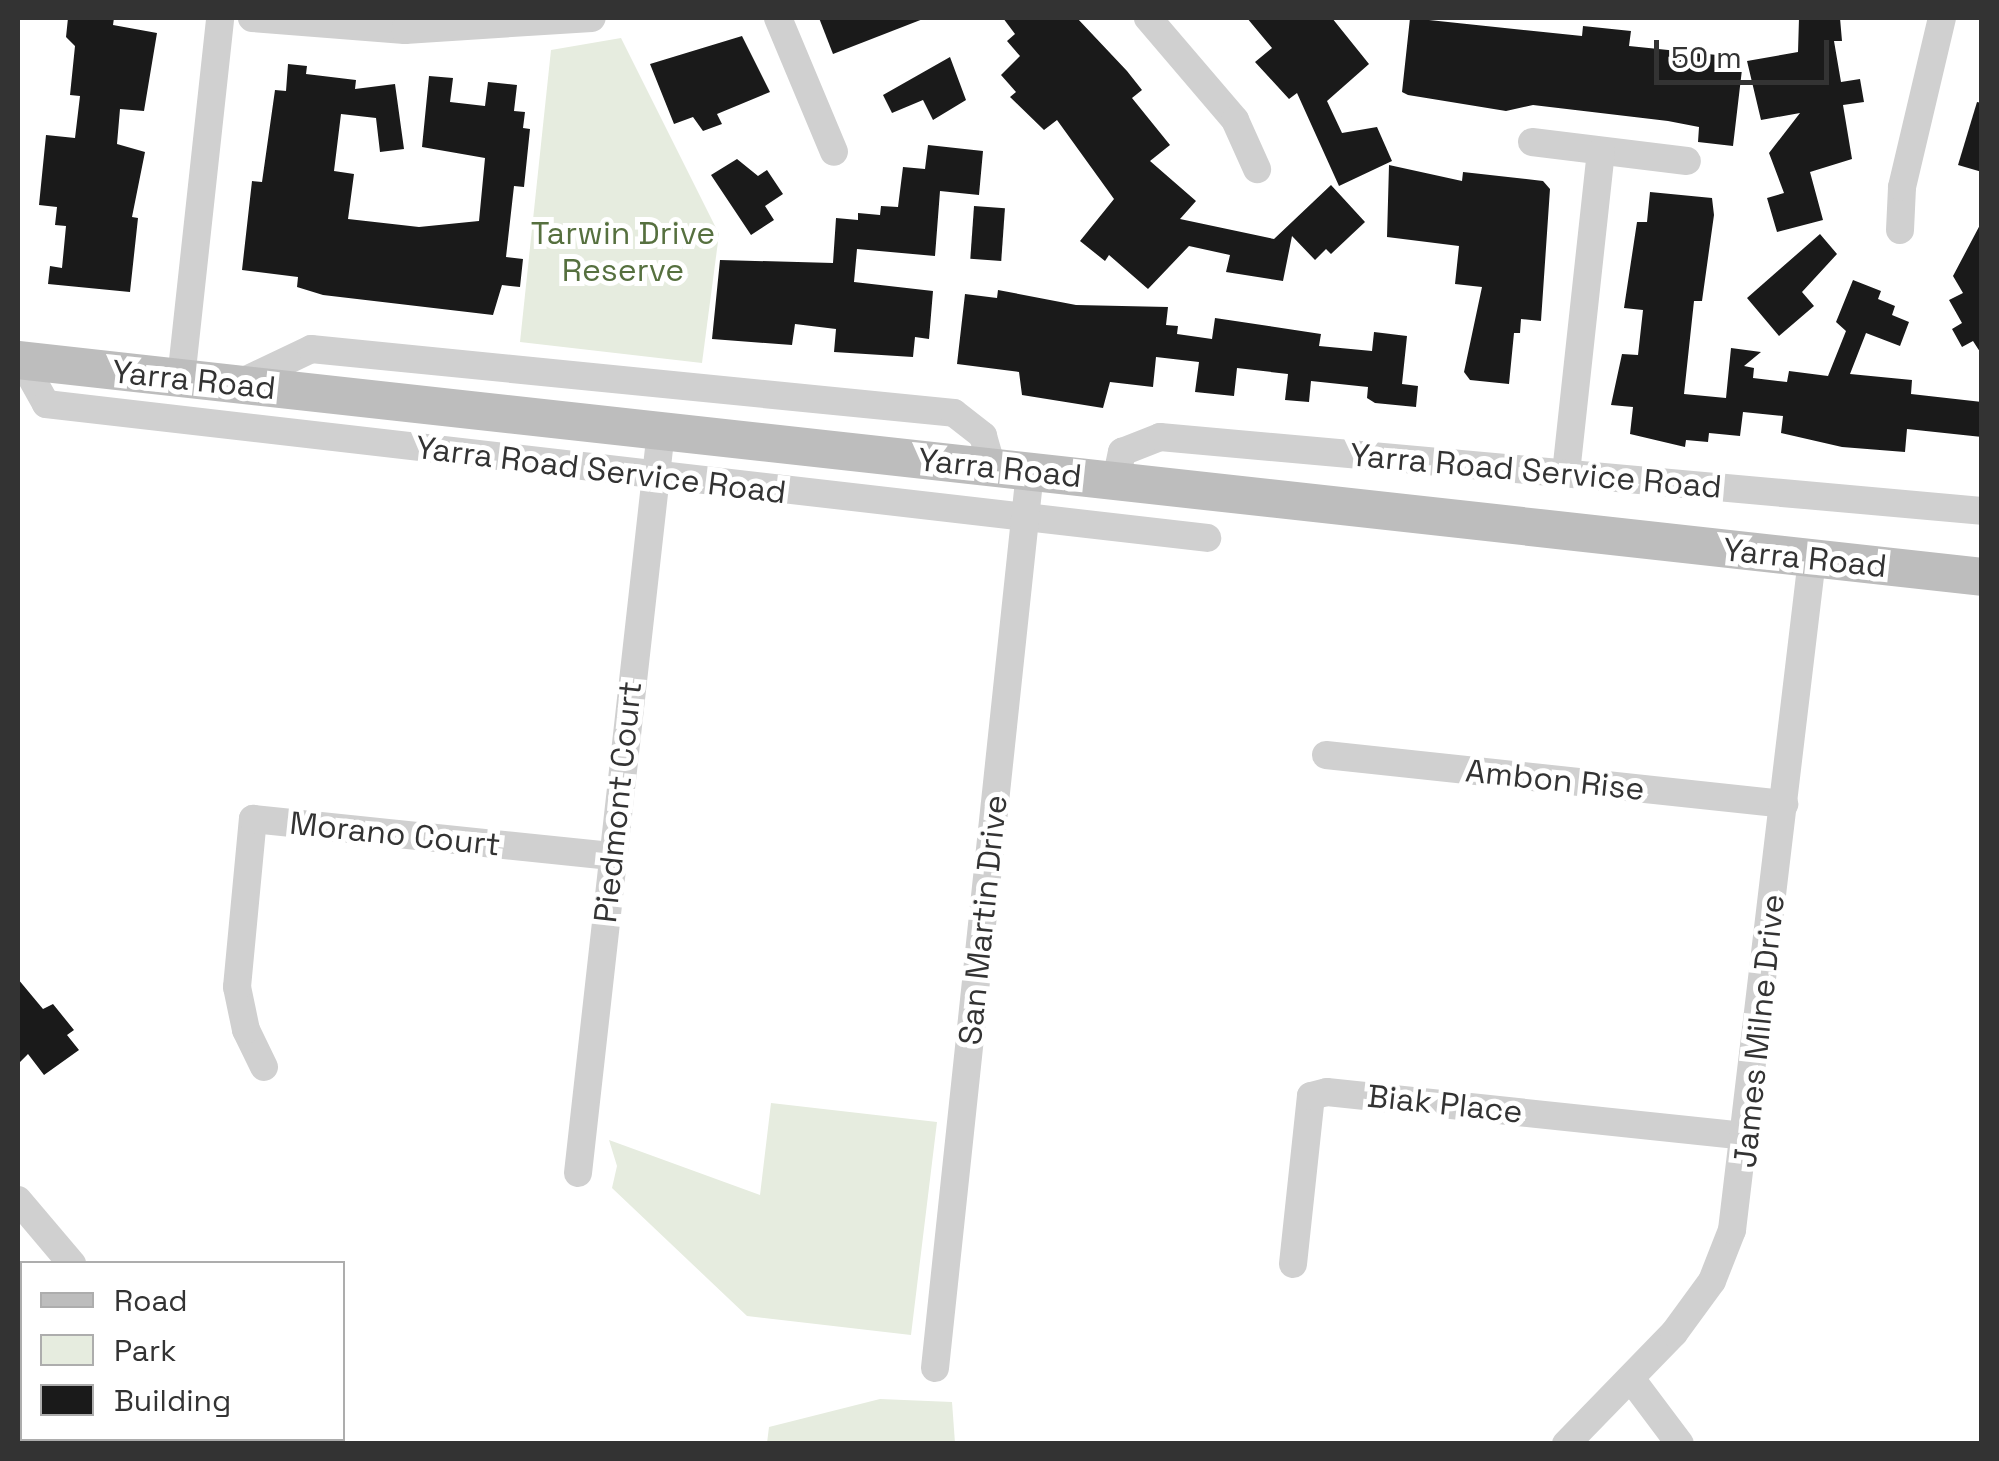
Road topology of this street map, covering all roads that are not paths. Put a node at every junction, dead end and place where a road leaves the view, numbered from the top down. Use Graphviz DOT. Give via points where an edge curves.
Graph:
graph roads {
  1 [pos="220,18"];
  2 [pos="252,18"];
  3 [pos="592,18"];
  4 [pos="778,18"];
  5 [pos="1148,18"];
  6 [pos="1942,18"];
  7 [pos="1532,142"];
  8 [pos="834,152"];
  9 [pos="1601,152"];
  10 [pos="1687,161"];
  11 [pos="1256,169"];
  12 [pos="1900,230"];
  13 [pos="20,361"];
  14 [pos="181,380"];
  15 [pos="236,384"];
  16 [pos="661,431"];
  17 [pos="992,468"];
  18 [pos="1030,472"];
  19 [pos="1566,473"];
  20 [pos="656,478"];
  21 [pos="1116,480"];
  22 [pos="1982,511"];
  23 [pos="1024,516"];
  24 [pos="1207,538"];
  25 [pos="1812,559"];
  26 [pos="1982,577"];
  27 [pos="1326,755"];
  28 [pos="1784,804"];
  29 [pos="611,856"];
  30 [pos="264,1067"];
  31 [pos="1748,1136"];
  32 [pos="578,1173"];
  33 [pos="18,1200"];
  34 [pos="69,1261"];
  35 [pos="1293,1264"];
  36 [pos="935,1368"];
  37 [pos="1632,1380"];
  38 [pos="1566,1444"];
  39 [pos="1680,1444"];
  1 -- 14 [label="street"];
  2 -- 3 [label="street" via="406,30"];
  4 -- 8 [label="street"];
  5 -- 11 [label="street" via="1235,120"];
  6 -- 12 [label="street" via="1902,187"];
  7 -- 9 [label="street"];
  9 -- 10 [label="street"];
  9 -- 19 [label="street"];
  13 -- 14 [label="main road, Yarra Road"];
  13 -- 20 [label="street, Yarra Road Service Road" via="46,404"];
  14 -- 15 [label="main road, Yarra Road"];
  15 -- 16 [label="main road, Yarra Road"];
  15 -- 17 [label="street" via="311,349 954,413 983,436"];
  16 -- 17 [label="main road, Yarra Road"];
  16 -- 20 [label="street, Piedmont Court"];
  17 -- 18 [label="main road, Yarra Road"];
  18 -- 21 [label="main road, Yarra Road"];
  18 -- 23 [label="street, San Martin Drive"];
  19 -- 21 [label="street, Yarra Road Service Road" via="1160,436 1122,452"];
  19 -- 22 [label="street, Yarra Road Service Road"];
  20 -- 23 [label="street, Yarra Road Service Road"];
  20 -- 29 [label="street, Piedmont Court"];
  21 -- 25 [label="main road, Yarra Road"];
  23 -- 24 [label="street, Yarra Road Service Road"];
  23 -- 36 [label="street, San Martin Drive"];
  25 -- 26 [label="main road, Yarra Road"];
  25 -- 28 [label="street, James Milne Drive"];
  27 -- 28 [label="street, Ambon Rise"];
  28 -- 31 [label="street, James Milne Drive"];
  29 -- 30 [label="street, Morano Court" via="254,819 237,986 246,1030"];
  29 -- 32 [label="street, Piedmont Court"];
  31 -- 35 [label="street, Biak Place" via="1327,1092 1311,1096"];
  31 -- 37 [label="street, James Milne Drive" via="1732,1230 1712,1282"];
  33 -- 34 [label="street"];
  37 -- 38 [label="street, James Milne Drive"];
  37 -- 39 [label="street"];
}
